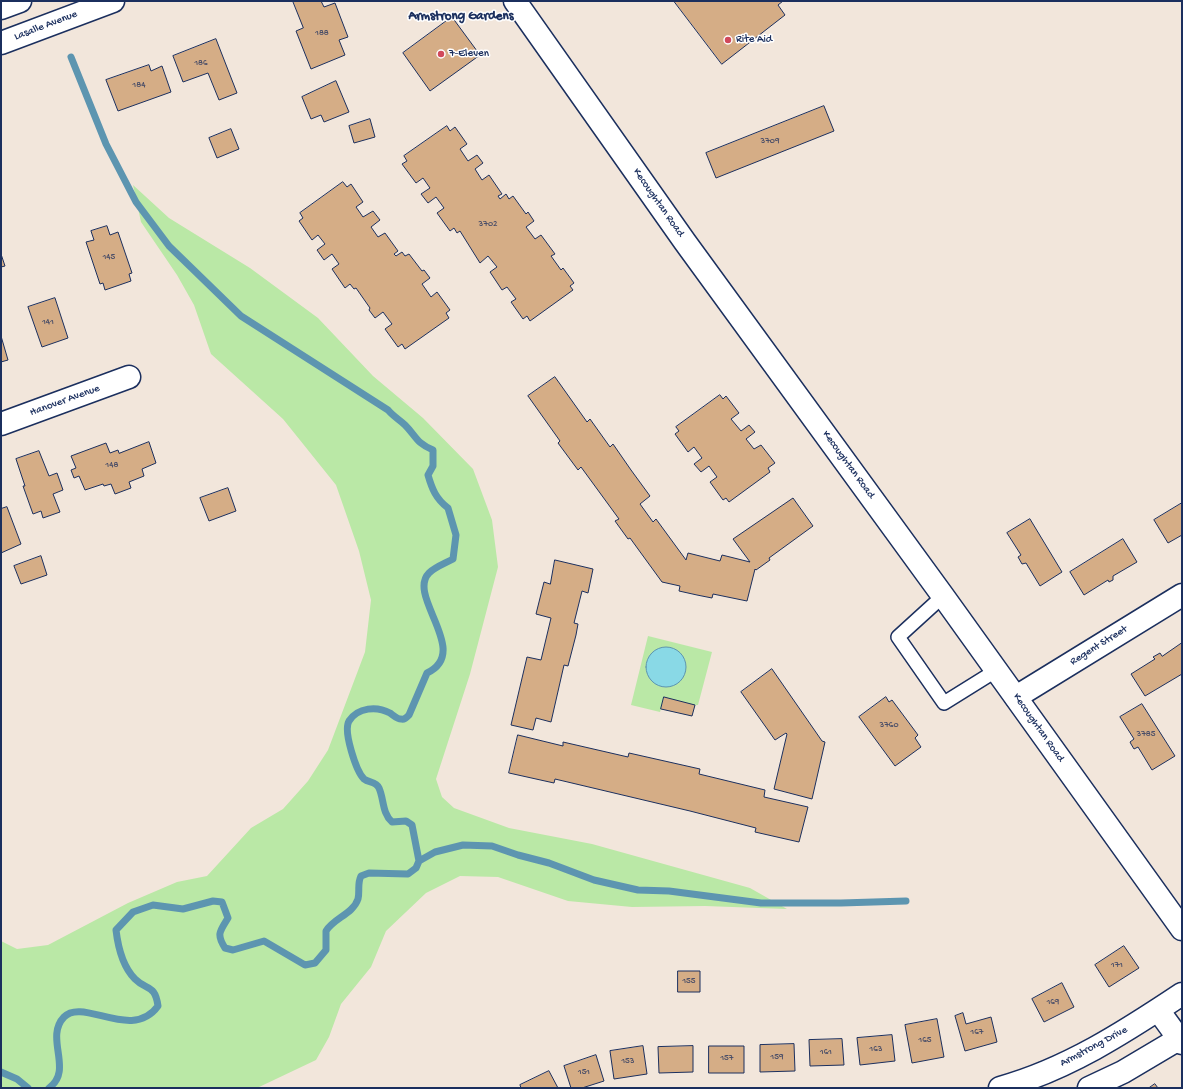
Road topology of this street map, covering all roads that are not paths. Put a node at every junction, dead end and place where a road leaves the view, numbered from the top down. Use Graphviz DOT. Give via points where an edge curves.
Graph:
graph roads {
  1 [pos="20,1"];
  2 [pos="113,1"];
  3 [pos="515,1"];
  4 [pos="1,8"];
  5 [pos="1,43"];
  6 [pos="129,377"];
  7 [pos="1,424"];
  8 [pos="1182,595"];
  9 [pos="943,596"];
  10 [pos="997,670"];
  11 [pos="1016,697"];
  12 [pos="1182,929"];
  13 [pos="1182,994"];
  14 [pos="1158,1010"];
  15 [pos="1181,1040"];
  16 [pos="1000,1088"];
  17 [pos="1089,1088"];
  1 -- 4 [label="main road"];
  2 -- 5 [label="main road, Lasalle Avenue"];
  3 -- 9 [label="main road, Kecoughtan Road" via="708,273"];
  6 -- 7 [label="main road, Hanover Avenue"];
  8 -- 11 [label="main road, Regent Street"];
  9 -- 10 [label="main road, Kecoughtan Road"];
  9 -- 10 [label="lane" via="898,637 944,702"];
  10 -- 11 [label="main road, Kecoughtan Road"];
  11 -- 12 [label="main road, Kecoughtan Road"];
  13 -- 14 [label="main road, Armstrong Drive"];
  14 -- 15 [label="main road"];
  14 -- 16 [label="main road, Armstrong Drive" via="1080,1057"];
  15 -- 17 [label="main road"];
}
